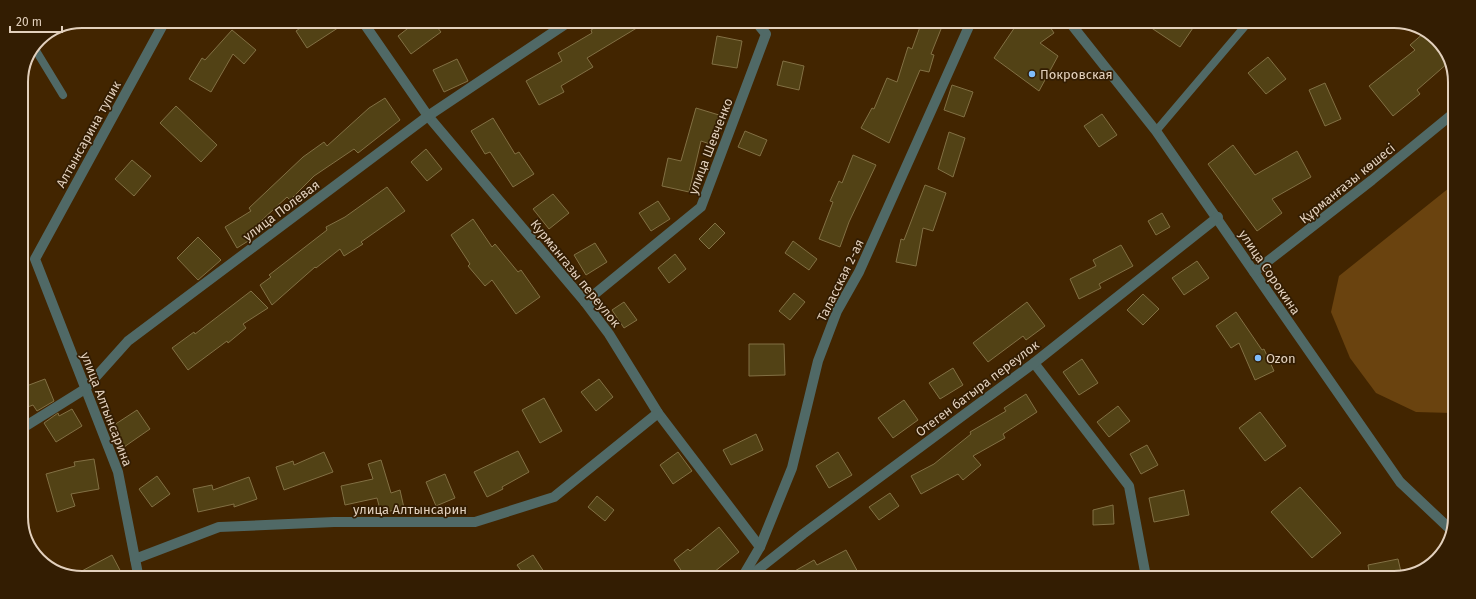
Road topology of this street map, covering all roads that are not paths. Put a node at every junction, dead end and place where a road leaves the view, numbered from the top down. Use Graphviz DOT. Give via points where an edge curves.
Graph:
graph roads {
  1 [pos="161,28"];
  2 [pos="367,28"];
  3 [pos="560,28"];
  4 [pos="761,28"];
  5 [pos="968,28"];
  6 [pos="1074,28"];
  7 [pos="1243,28"];
  8 [pos="37,52"];
  9 [pos="63,95"];
  10 [pos="428,116"];
  11 [pos="1448,118"];
  12 [pos="1156,131"];
  13 [pos="1218,217"];
  14 [pos="35,259"];
  15 [pos="1254,272"];
  16 [pos="586,302"];
  17 [pos="1034,362"];
  18 [pos="85,389"];
  19 [pos="658,413"];
  20 [pos="28,426"];
  21 [pos="1447,527"];
  22 [pos="760,546"];
  23 [pos="135,559"];
  24 [pos="137,571"];
  25 [pos="747,571"];
  26 [pos="756,571"];
  27 [pos="1145,571"];
  1 -- 14 [label="street, Алтынсарина тупик"];
  2 -- 10 [label="street, Курмангазы переулок"];
  3 -- 10 [label="street, улица Полевая"];
  4 -- 16 [label="street, улица Шевченко" via="766,34 701,207"];
  5 -- 22 [label="street, Таласская 2-ая" via="859,272 837,311 818,361 792,468"];
  6 -- 12 [label="street, улица Сорокина"];
  7 -- 12 [label="lane"];
  8 -- 9 [label="lane"];
  10 -- 16 [label="street, Курмангазы переулок"];
  10 -- 18 [label="street, улица Полевая" via="128,341"];
  11 -- 15 [label="street, Құрманғазы көшесі"];
  12 -- 13 [label="street, улица Сорокина"];
  13 -- 15 [label="street, улица Сорокина"];
  13 -- 17 [label="street, Отеген батыра переулок"];
  14 -- 18 [label="street, улица Алтынсарина"];
  15 -- 21 [label="street, улица Сорокина" via="1400,482"];
  16 -- 19 [label="street, Курмангазы переулок"];
  17 -- 26 [label="street, Отеген батыра переулок"];
  17 -- 27 [label="street" via="1129,486"];
  18 -- 20 [label="street, улица Полевая"];
  18 -- 23 [label="street, улица Алтынсарина" via="118,472"];
  19 -- 22 [label="street, Курмангазы переулок"];
  19 -- 23 [label="street, улица Алтынсарин" via="554,497 475,522 334,522 219,526"];
  22 -- 25 [label="street, Таласская 2-ая"];
  23 -- 24 [label="street, улица Алтынсарина"];
}
